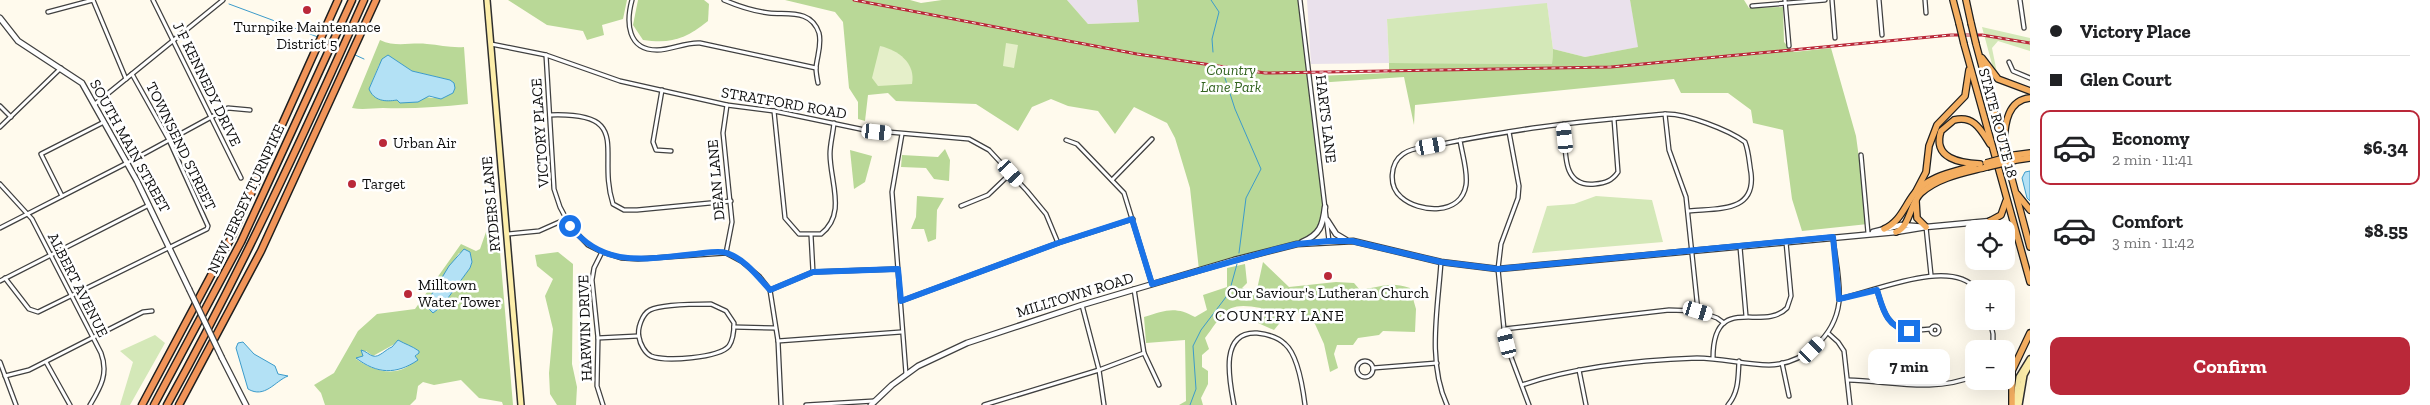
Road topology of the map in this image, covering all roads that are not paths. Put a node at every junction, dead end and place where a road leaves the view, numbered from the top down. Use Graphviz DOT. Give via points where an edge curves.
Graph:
graph roads {
  1 [pos="93,0"];
  2 [pos="153,0"];
  3 [pos="223,0"];
  4 [pos="338,0"];
  5 [pos="352,0"];
  6 [pos="364,0"];
  7 [pos="376,0"];
  8 [pos="487,0"];
  9 [pos="632,0"];
  10 [pos="724,0"];
  11 [pos="1300,0"];
  12 [pos="1825,0"];
  13 [pos="1832,0"];
  14 [pos="1878,0"];
  15 [pos="1925,0"];
  16 [pos="1953,0"];
  17 [pos="1966,0"];
  18 [pos="2020,0"];
  19 [pos="1785,2"];
  20 [pos="1752,6"];
  21 [pos="48,12"];
  22 [pos="1926,13"];
  23 [pos="0,18"];
  24 [pos="2024,28"];
  25 [pos="1882,35"];
  26 [pos="1835,38"];
  27 [pos="172,40"];
  28 [pos="491,44"];
  29 [pos="1789,46"];
  30 [pos="1979,53"];
  31 [pos="546,54"];
  32 [pos="2009,62"];
  33 [pos="1969,65"];
  34 [pos="61,68"];
  35 [pos="816,68"];
  36 [pos="132,74"];
  37 [pos="2030,78"];
  38 [pos="126,79"];
  39 [pos="818,83"];
  40 [pos="662,90"];
  41 [pos="2030,91"];
  42 [pos="2030,98"];
  43 [pos="95,104"];
  44 [pos="727,105"];
  45 [pos="0,106"];
  46 [pos="250,110"];
  47 [pos="774,111"];
  48 [pos="1665,114"];
  49 [pos="550,115"];
  50 [pos="11,117"];
  51 [pos="210,118"];
  52 [pos="1614,119"];
  53 [pos="105,122"];
  54 [pos="834,124"];
  55 [pos="1564,124"];
  56 [pos="0,127"];
  57 [pos="1509,132"];
  58 [pos="902,134"];
  59 [pos="1152,139"];
  60 [pos="169,140"];
  61 [pos="1066,140"];
  62 [pos="1460,140"];
  63 [pos="2004,148"];
  64 [pos="2030,149"];
  65 [pos="670,151"];
  66 [pos="1994,152"];
  67 [pos="2030,154"];
  68 [pos="1861,155"];
  69 [pos="2016,156"];
  70 [pos="2030,158"];
  71 [pos="127,163"];
  72 [pos="1984,165"];
  73 [pos="1011,173"];
  74 [pos="241,178"];
  75 [pos="1112,180"];
  76 [pos="0,184"];
  77 [pos="2014,188"];
  78 [pos="1916,195"];
  79 [pos="62,196"];
  80 [pos="2006,199"];
  81 [pos="732,201"];
  82 [pos="149,204"];
  83 [pos="961,206"];
  84 [pos="1325,207"];
  85 [pos="2030,210"];
  86 [pos="1689,211"];
  87 [pos="28,214"];
  88 [pos="566,219"];
  89 [pos="1132,219"];
  90 [pos="1327,220"];
  91 [pos="1991,220"];
  92 [pos="1965,223"];
  93 [pos="1904,225"];
  94 [pos="1926,227"];
  95 [pos="0,228"];
  96 [pos="2030,228"];
  97 [pos="1884,230"];
  98 [pos="1896,232"];
  99 [pos="506,234"];
  100 [pos="1868,234"];
  101 [pos="811,235"];
  102 [pos="1833,237"];
  103 [pos="2015,239"];
  104 [pos="1329,241"];
  105 [pos="1352,241"];
  106 [pos="1786,241"];
  107 [pos="1058,243"];
  108 [pos="2018,243"];
  109 [pos="1297,244"];
  110 [pos="2029,245"];
  111 [pos="1740,246"];
  112 [pos="170,248"];
  113 [pos="1693,250"];
  114 [pos="602,252"];
  115 [pos="726,253"];
  116 [pos="51,254"];
  117 [pos="1441,262"];
  118 [pos="898,269"];
  119 [pos="1498,269"];
  120 [pos="813,272"];
  121 [pos="1931,275"];
  122 [pos="5,278"];
  123 [pos="1966,280"];
  124 [pos="0,281"];
  125 [pos="2030,282"];
  126 [pos="1152,284"];
  127 [pos="1134,289"];
  128 [pos="770,290"];
  129 [pos="1877,290"];
  130 [pos="72,296"];
  131 [pos="1839,299"];
  132 [pos="901,301"];
  133 [pos="1082,305"];
  134 [pos="152,311"];
  135 [pos="1698,311"];
  136 [pos="1746,316"];
  137 [pos="1724,323"];
  138 [pos="734,327"];
  139 [pos="775,328"];
  140 [pos="1504,329"];
  141 [pos="1931,329"];
  142 [pos="901,332"];
  143 [pos="1828,333"];
  144 [pos="2030,333"];
  145 [pos="638,336"];
  146 [pos="93,338"];
  147 [pos="598,338"];
  148 [pos="778,341"];
  149 [pos="1144,353"];
  150 [pos="1712,358"];
  151 [pos="2030,358"];
  152 [pos="1739,361"];
  153 [pos="0,362"];
  154 [pos="46,362"];
  155 [pos="1437,363"];
  156 [pos="1782,363"];
  157 [pos="2030,364"];
  158 [pos="1373,368"];
  159 [pos="1099,370"];
  160 [pos="1579,370"];
  161 [pos="906,374"];
  162 [pos="5,376"];
  163 [pos="1965,379"];
  164 [pos="1848,380"];
  165 [pos="1159,385"];
  166 [pos="1522,385"];
  167 [pos="1789,396"];
  168 [pos="875,400"];
  169 [pos="16,405"];
  170 [pos="70,405"];
  171 [pos="90,405"];
  172 [pos="142,405"];
  173 [pos="154,405"];
  174 [pos="167,405"];
  175 [pos="179,405"];
  176 [pos="246,405"];
  177 [pos="520,405"];
  178 [pos="603,405"];
  179 [pos="781,405"];
  180 [pos="806,405"];
  181 [pos="871,405"];
  182 [pos="984,405"];
  183 [pos="1104,405"];
  184 [pos="1234,405"];
  185 [pos="1305,405"];
  186 [pos="1447,405"];
  187 [pos="1529,405"];
  188 [pos="1586,405"];
  189 [pos="1728,405"];
  190 [pos="1850,405"];
  191 [pos="2017,405"];
  1 -- 21 [label="street"];
  1 -- 38 [label="street, TOWNSEND STREET"];
  2 -- 27 [label="street, J F KENNEDY DRIVE"];
  3 -- 27 [label="street"];
  4 -- 172 [label="highway, NEW JERSEY TURNPIKE" via="232,236"];
  5 -- 173 [label="highway, NEW JERSEY TURNPIKE" via="241,242"];
  6 -- 174 [label="highway, NEW JERSEY TURNPIKE" via="272,203"];
  7 -- 175 [label="highway" via="261,251"];
  8 -- 28 [label="main road, RYDERS LANE"];
  9 -- 35 [label="street" via="627,16 630,30 640,44 649,49 700,43"];
  10 -- 35 [label="street" via="770,13 794,12 806,17 818,32"];
  11 -- 84 [label="street, HARTS LANE"];
  12 -- 19 [label="street"];
  13 -- 26 [label="street"];
  14 -- 25 [label="street"];
  15 -- 22 [label="street"];
  16 -- 33 [label="highway, STATE ROUTE 18, bridge"];
  17 -- 30 [label="highway, STATE ROUTE 18, bridge"];
  18 -- 24 [label="street"];
  19 -- 20 [label="street"];
  19 -- 29 [label="street"];
  23 -- 34 [label="street, SOUTH MAIN STREET" via="18,40"];
  27 -- 36 [label="street"];
  27 -- 51 [label="street, J F KENNEDY DRIVE"];
  28 -- 31 [label="street, STRATFORD ROAD"];
  28 -- 99 [label="main road, RYDERS LANE"];
  30 -- 41 [label="highway" via="1998,78"];
  30 -- 63 [label="highway, STATE ROUTE 18"];
  31 -- 40 [label="street, STRATFORD ROAD" via="620,81"];
  31 -- 49 [label="street, VICTORY PLACE"];
  32 -- 37 [label="street" via="2013,71"];
  33 -- 66 [label="highway, STATE ROUTE 18"];
  33 -- 78 [label="highway" via="1965,96 1937,125 1926,172"];
  34 -- 43 [label="street, SOUTH MAIN STREET" via="82,83"];
  34 -- 50 [label="street"];
  35 -- 39 [label="street"];
  36 -- 38 [label="street"];
  36 -- 60 [label="street, TOWNSEND STREET"];
  38 -- 43 [label="street"];
  40 -- 44 [label="street, STRATFORD ROAD"];
  40 -- 65 [label="street" via="653,142 656,150"];
  42 -- 63 [label="highway" via="2017,102 2009,112"];
  43 -- 53 [label="street, SOUTH MAIN STREET"];
  44 -- 47 [label="street, STRATFORD ROAD"];
  44 -- 81 [label="street, DEAN LANE" via="723,133"];
  45 -- 50 [label="street"];
  46 -- 51 [label="street" via="232,107"];
  47 -- 54 [label="street, STRATFORD ROAD"];
  47 -- 101 [label="street" via="785,218 799,234"];
  48 -- 52 [label="street"];
  48 -- 86 [label="street" via="1669,150"];
  48 -- 86 [label="street" via="1684,116 1731,134 1745,142 1748,153 1752,188 1741,203"];
  49 -- 81 [label="street" via="571,114 601,125 608,136 613,204 624,210"];
  49 -- 88 [label="street, VICTORY PLACE" via="554,190"];
  50 -- 56 [label="street"];
  51 -- 60 [label="street"];
  51 -- 74 [label="street, J F KENNEDY DRIVE"];
  52 -- 55 [label="street"];
  52 -- 55 [label="street" via="1618,172 1609,181 1590,185 1577,182 1570,174"];
  53 -- 71 [label="street, SOUTH MAIN STREET"];
  53 -- 79 [label="street" via="42,154"];
  54 -- 58 [label="street, STRATFORD ROAD"];
  54 -- 101 [label="street" via="830,154 834,221 821,234"];
  55 -- 57 [label="street"];
  57 -- 62 [label="street"];
  57 -- 119 [label="street" via="1519,186 1518,198 1501,244"];
  58 -- 73 [label="street, STRATFORD ROAD" via="969,139 983,145"];
  58 -- 118 [label="street" via="892,192"];
  59 -- 75 [label="street"];
  60 -- 71 [label="street"];
  60 -- 112 [label="street, TOWNSEND STREET" via="208,228"];
  61 -- 75 [label="street" via="1077,144"];
  62 -- 62 [label="street" via="1466,179 1464,194 1456,204 1432,208 1406,200 1397,193 1392,180 1393,168 1404,153"];
  63 -- 77 [label="highway, STATE ROUTE 18"];
  64 -- 69 [label="highway"];
  66 -- 72 [label="highway" via="1974,122 1958,119 1941,131 1939,140 1945,154 1956,162"];
  66 -- 80 [label="highway, STATE ROUTE 18"];
  67 -- 69 [label="highway"];
  68 -- 100 [label="street"];
  69 -- 70 [label="highway"];
  69 -- 72 [label="highway, bridge"];
  71 -- 79 [label="street"];
  71 -- 82 [label="street, SOUTH MAIN STREET"];
  72 -- 78 [label="highway" via="1944,179"];
  73 -- 83 [label="street" via="988,194"];
  73 -- 107 [label="street, STRATFORD ROAD" via="1046,214"];
  75 -- 89 [label="street" via="1124,193"];
  76 -- 87 [label="street, ALBERT AVENUE"];
  77 -- 85 [label="highway"];
  77 -- 110 [label="highway, STATE ROUTE 18"];
  78 -- 93 [label="highway"];
  78 -- 94 [label="highway" via="1915,214"];
  78 -- 97 [label="highway" via="1898,219"];
  79 -- 87 [label="street"];
  80 -- 91 [label="highway" via="2003,212"];
  80 -- 108 [label="highway, STATE ROUTE 18"];
  81 -- 115 [label="street, DEAN LANE"];
  82 -- 112 [label="street, SOUTH MAIN STREET"];
  82 -- 116 [label="street"];
  84 -- 90 [label="street, HARTS LANE"];
  84 -- 109 [label="street" via="1319,232"];
  86 -- 113 [label="street"];
  87 -- 95 [label="street"];
  87 -- 116 [label="street, ALBERT AVENUE"];
  88 -- 99 [label="street" via="539,231"];
  88 -- 114 [label="street, VICTORY PLACE" via="578,236"];
  89 -- 107 [label="street"];
  89 -- 126 [label="street"];
  90 -- 104 [label="street, HARTS LANE"];
  90 -- 105 [label="street" via="1339,237"];
  92 -- 94 [label="street, MILLTOWN ROAD"];
  93 -- 94 [label="street, MILLTOWN ROAD"];
  93 -- 97 [label="street, MILLTOWN ROAD"];
  93 -- 98 [label="highway"];
  94 -- 98 [label="street, MILLTOWN ROAD"];
  94 -- 121 [label="street"];
  96 -- 110 [label="highway"];
  97 -- 100 [label="street, MILLTOWN ROAD"];
  98 -- 100 [label="street, MILLTOWN ROAD"];
  99 -- 177 [label="main road, RYDERS LANE"];
  100 -- 102 [label="street, MILLTOWN ROAD"];
  101 -- 120 [label="street"];
  102 -- 106 [label="street, MILLTOWN ROAD"];
  102 -- 131 [label="street"];
  103 -- 108 [label="highway"];
  104 -- 105 [label="street, MILLTOWN ROAD"];
  104 -- 109 [label="street, MILLTOWN ROAD"];
  105 -- 117 [label="street, MILLTOWN ROAD"];
  106 -- 111 [label="street, MILLTOWN ROAD"];
  106 -- 136 [label="street" via="1791,296 1787,308 1772,318"];
  107 -- 132 [label="street"];
  108 -- 125 [label="highway, STATE ROUTE 18"];
  109 -- 126 [label="street, MILLTOWN ROAD"];
  111 -- 113 [label="street, MILLTOWN ROAD"];
  111 -- 136 [label="street"];
  112 -- 130 [label="street"];
  112 -- 176 [label="street, SOUTH MAIN STREET, bridge"];
  113 -- 119 [label="street, MILLTOWN ROAD"];
  113 -- 135 [label="street"];
  114 -- 115 [label="street, VICTORY PLACE" via="638,259"];
  114 -- 147 [label="street, HARWIN DRIVE" via="592,280"];
  115 -- 128 [label="street" via="759,276"];
  116 -- 122 [label="street"];
  116 -- 130 [label="street, ALBERT AVENUE"];
  117 -- 119 [label="street, MILLTOWN ROAD"];
  117 -- 155 [label="street"];
  118 -- 120 [label="street"];
  118 -- 132 [label="street"];
  119 -- 140 [label="street"];
  120 -- 128 [label="street"];
  121 -- 123 [label="street"];
  121 -- 129 [label="street"];
  122 -- 124 [label="street"];
  122 -- 130 [label="street" via="23,302 38,312"];
  126 -- 127 [label="street, MILLTOWN ROAD"];
  127 -- 133 [label="street, MILLTOWN ROAD"];
  127 -- 149 [label="street"];
  128 -- 139 [label="street"];
  129 -- 131 [label="street"];
  129 -- 141 [label="street" via="1883,311 1892,325 1909,331"];
  130 -- 146 [label="street, ALBERT AVENUE"];
  131 -- 143 [label="street"];
  132 -- 142 [label="street"];
  133 -- 159 [label="street"];
  133 -- 161 [label="street, MILLTOWN ROAD" via="967,343"];
  134 -- 146 [label="street"];
  135 -- 137 [label="street"];
  135 -- 140 [label="street" via="1632,313"];
  136 -- 137 [label="street"];
  137 -- 150 [label="street" via="1714,341"];
  138 -- 139 [label="street"];
  138 -- 145 [label="street" via="729,345 706,357 657,358 647,353"];
  138 -- 145 [label="street" via="732,318 724,309 705,304 652,310 644,316"];
  139 -- 148 [label="street"];
  140 -- 166 [label="street"];
  142 -- 148 [label="street"];
  142 -- 161 [label="street"];
  143 -- 156 [label="street" via="1812,350"];
  143 -- 164 [label="street" via="1844,351"];
  144 -- 191 [label="highway" via="2012,371"];
  145 -- 147 [label="street"];
  146 -- 154 [label="street"];
  146 -- 171 [label="street, ALBERT AVENUE" via="105,368 101,386"];
  147 -- 178 [label="street, HARWIN DRIVE" via="597,386"];
  148 -- 179 [label="street"];
  149 -- 159 [label="street"];
  149 -- 165 [label="street"];
  150 -- 152 [label="street"];
  150 -- 160 [label="street"];
  151 -- 191 [label="main road" via="2019,376"];
  152 -- 156 [label="street"];
  152 -- 189 [label="street" via="1734,398"];
  153 -- 162 [label="street"];
  154 -- 162 [label="street"];
  154 -- 170 [label="street"];
  155 -- 158 [label="street"];
  155 -- 186 [label="street"];
  156 -- 167 [label="street"];
  157 -- 191 [label="main road"];
  158 -- 158 [label="street" via="1365,361 1358,365 1357,370 1366,377"];
  159 -- 182 [label="street"];
  159 -- 183 [label="street"];
  160 -- 166 [label="street" via="1557,373"];
  160 -- 188 [label="street"];
  161 -- 168 [label="street, MILLTOWN ROAD"];
  162 -- 169 [label="street"];
  163 -- 164 [label="street" via="1915,386"];
  164 -- 190 [label="street"];
  166 -- 187 [label="street"];
  168 -- 180 [label="street"];
  168 -- 181 [label="street, MILLTOWN ROAD"];
  184 -- 185 [label="street" via="1228,368 1230,355 1235,342 1254,333 1274,337 1285,344 1297,368"];
}
